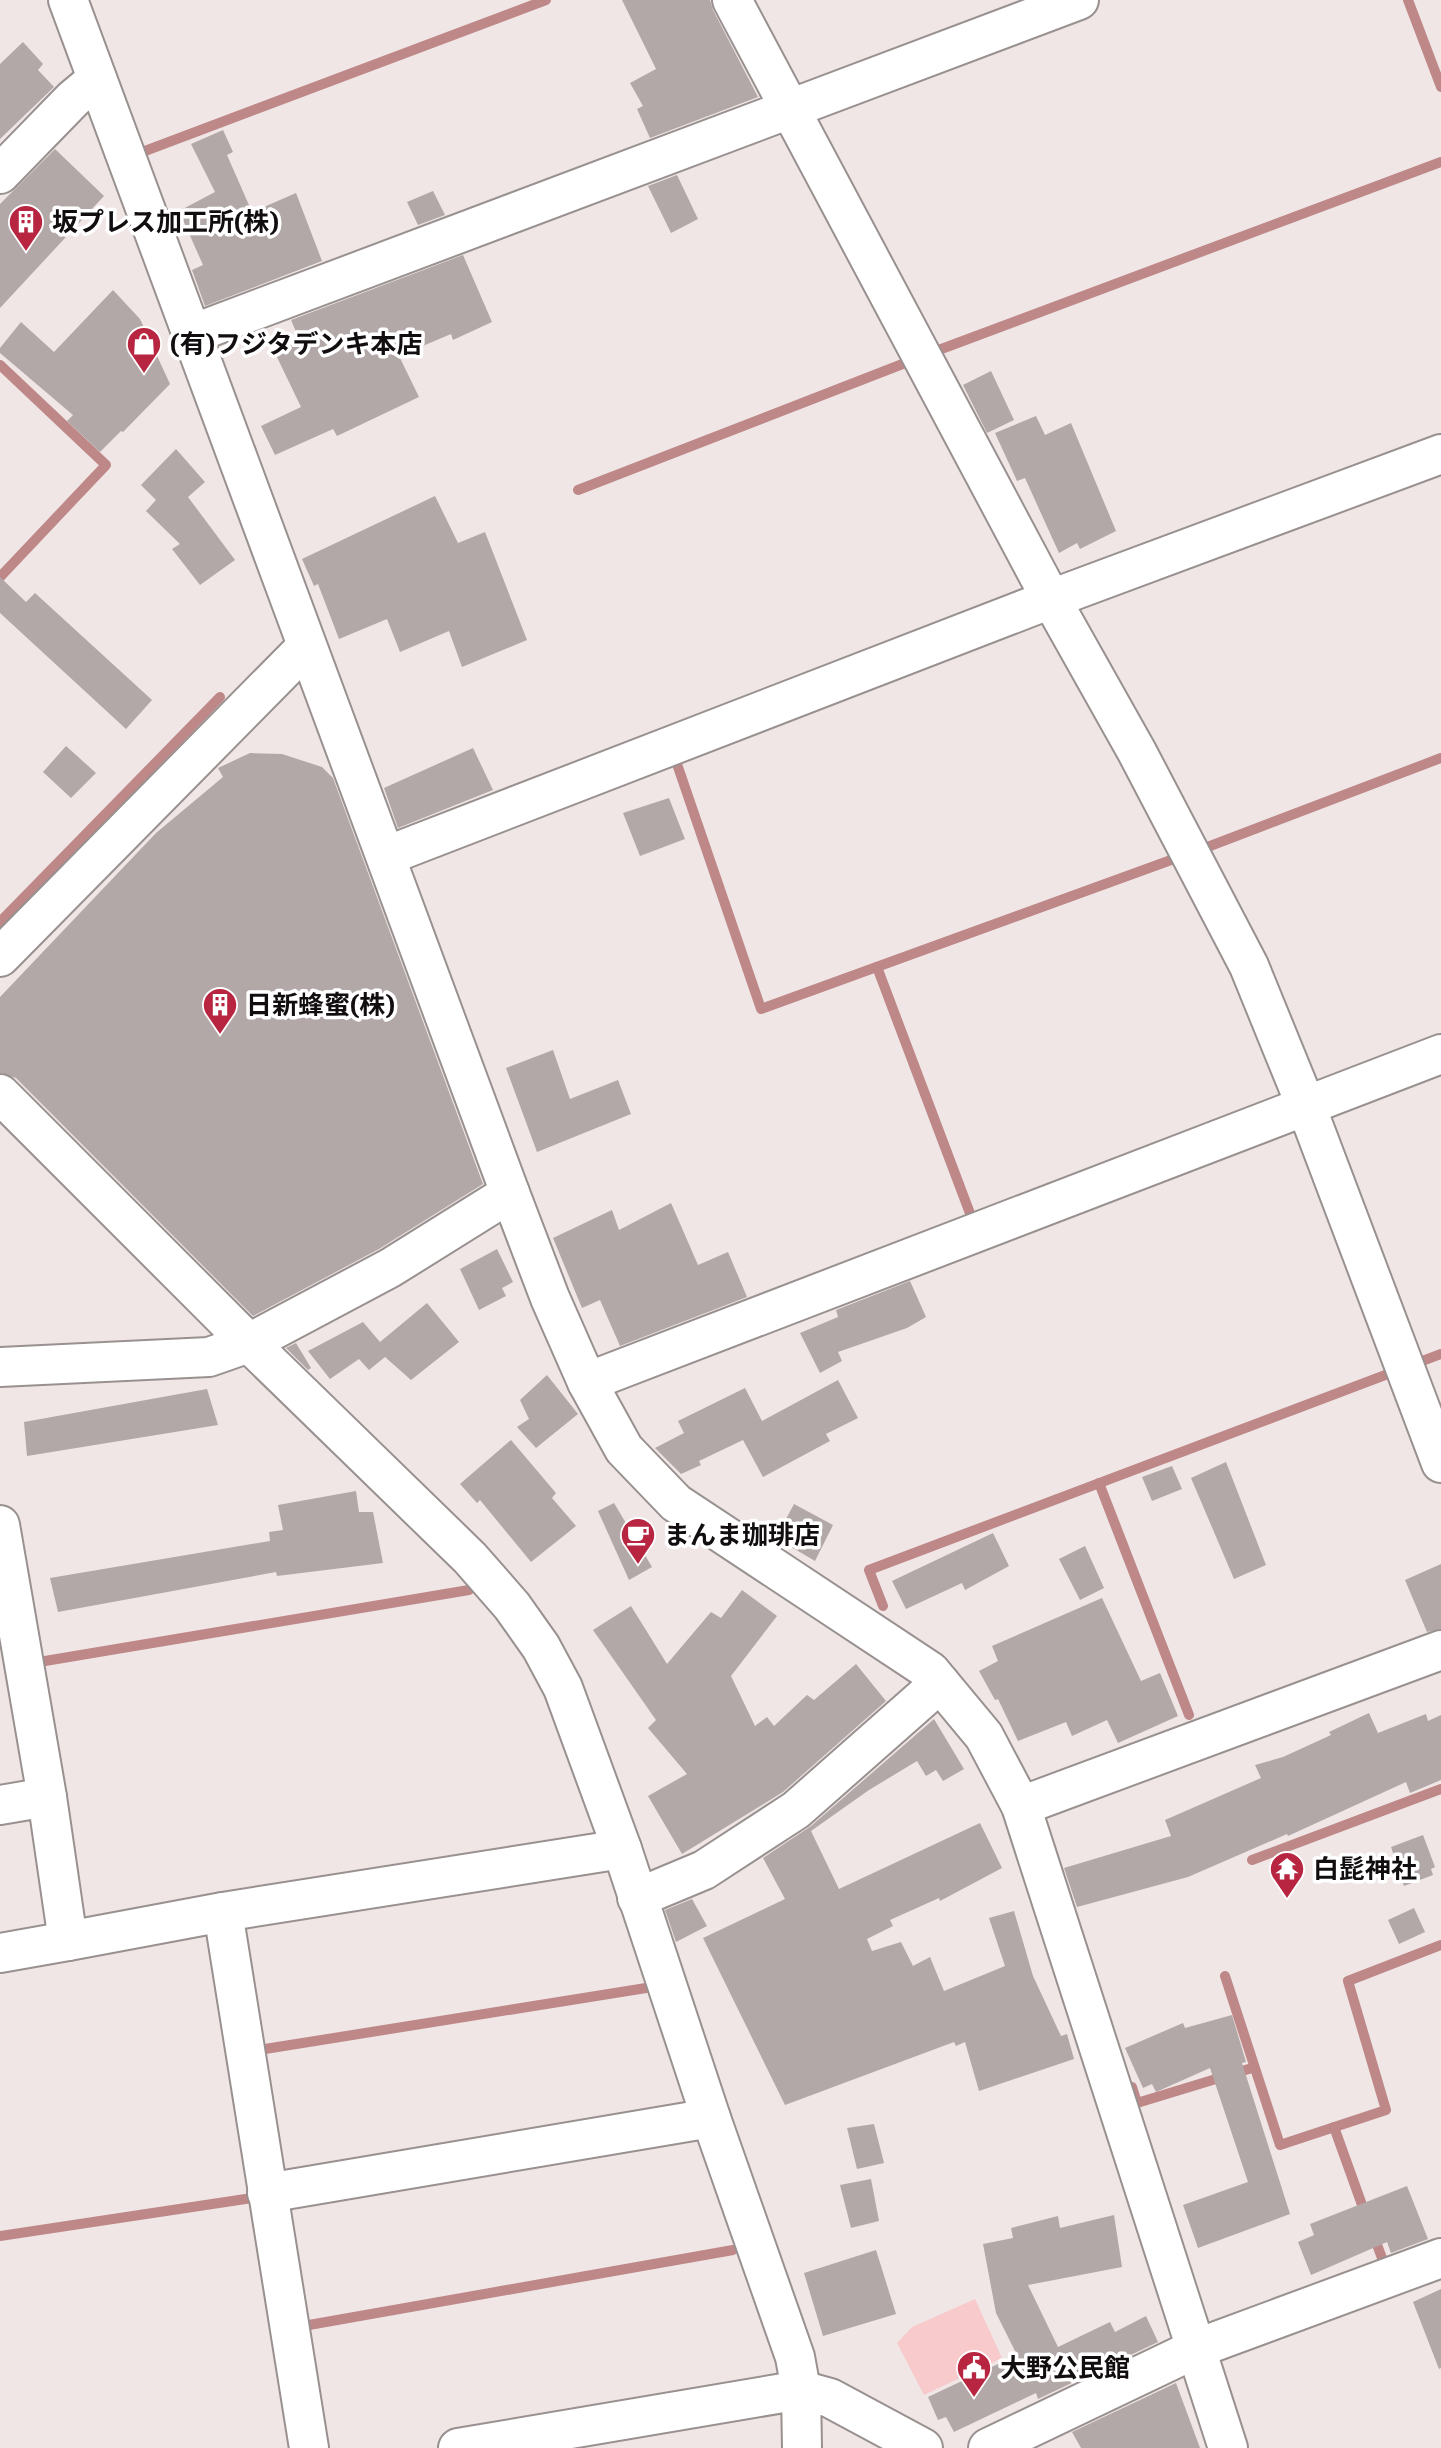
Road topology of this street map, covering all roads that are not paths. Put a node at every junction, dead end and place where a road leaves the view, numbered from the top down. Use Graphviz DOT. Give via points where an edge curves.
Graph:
graph roads {
  1 [pos="68,0"];
  2 [pos="732,0"];
  3 [pos="1079,0"];
  4 [pos="97,79"];
  5 [pos="791,110"];
  6 [pos="0,174"];
  7 [pos="192,334"];
  8 [pos="1441,454"];
  9 [pos="1051,599"];
  10 [pos="306,647"];
  11 [pos="386,856"];
  12 [pos="0,957"];
  13 [pos="1441,1054"];
  14 [pos="0,1094"];
  15 [pos="1306,1106"];
  16 [pos="510,1193"];
  17 [pos="249,1343"];
  18 [pos="0,1367"];
  19 [pos="587,1382"];
  20 [pos="1441,1463"];
  21 [pos="0,1525"];
  22 [pos="1441,1650"];
  23 [pos="940,1683"];
  24 [pos="47,1797"];
  25 [pos="0,1805"];
  26 [pos="1021,1806"];
  27 [pos="622,1849"];
  28 [pos="637,1898"];
  29 [pos="223,1912"];
  30 [pos="68,1941"];
  31 [pos="0,1953"];
  32 [pos="711,2118"];
  33 [pos="267,2193"];
  34 [pos="1441,2258"];
  35 [pos="1195,2349"];
  36 [pos="801,2390"];
  37 [pos="575,2439"];
  38 [pos="309,2448"];
  39 [pos="458,2448"];
  40 [pos="802,2448"];
  41 [pos="923,2448"];
  42 [pos="988,2448"];
  43 [pos="1228,2448"];
  1 -- 4 [label="street"];
  2 -- 5 [label="street"];
  3 -- 5 [label="street"];
  4 -- 6 [label="street"];
  4 -- 7 [label="street"];
  5 -- 7 [label="street"];
  5 -- 9 [label="street"];
  7 -- 10 [label="street"];
  8 -- 9 [label="street"];
  9 -- 11 [label="street"];
  9 -- 15 [label="street" via="1249,966"];
  10 -- 11 [label="street"];
  10 -- 12 [label="street"];
  11 -- 16 [label="street"];
  13 -- 15 [label="street"];
  14 -- 17 [label="street"];
  15 -- 19 [label="street"];
  15 -- 20 [label="street"];
  16 -- 17 [label="street" via="390,1268"];
  16 -- 19 [label="street"];
  17 -- 18 [label="street" via="209,1357"];
  17 -- 27 [label="street" via="470,1558 512,1606 563,1688"];
  19 -- 23 [label="street" via="624,1449 676,1503 870,1630"];
  21 -- 24 [label="street"];
  22 -- 26 [label="street"];
  23 -- 26 [label="street" via="984,1736"];
  23 -- 28 [label="street" via="796,1810 704,1870"];
  24 -- 25 [label="street"];
  24 -- 30 [label="street"];
  26 -- 35 [label="street"];
  27 -- 28 [label="street"];
  27 -- 29 [label="street"];
  28 -- 32 [label="street"];
  29 -- 30 [label="street"];
  29 -- 33 [label="street"];
  30 -- 31 [label="street"];
  32 -- 33 [label="street"];
  32 -- 36 [label="street" via="795,2357"];
  33 -- 38 [label="street"];
  34 -- 35 [label="street"];
  35 -- 42 [label="street"];
  35 -- 43 [label="street"];
  36 -- 37 [label="street"];
  36 -- 40 [label="street"];
  36 -- 41 [label="street" via="830,2398"];
  37 -- 39 [label="street"];
}
